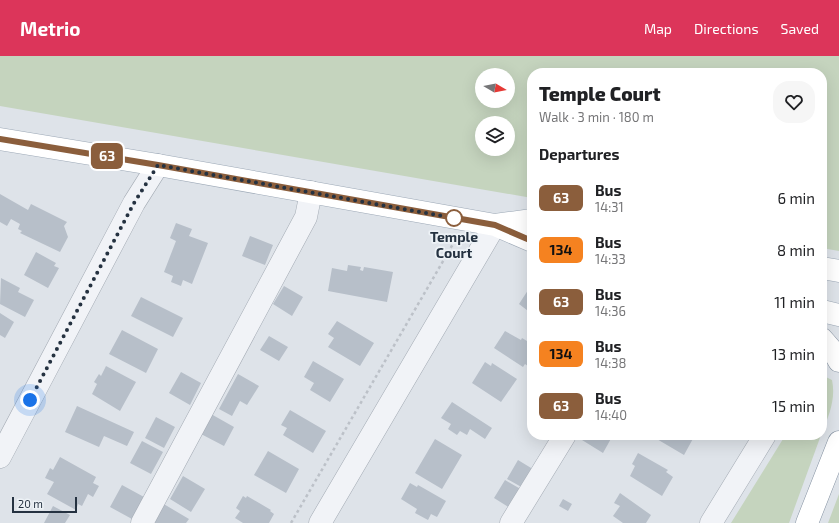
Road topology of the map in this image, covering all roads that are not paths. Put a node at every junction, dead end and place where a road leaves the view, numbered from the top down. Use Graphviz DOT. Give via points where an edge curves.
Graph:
graph roads {
  1 [pos="0,138"];
  2 [pos="158,165"];
  3 [pos="312,192"];
  4 [pos="527,221"];
  5 [pos="495,225"];
  6 [pos="527,239"];
  7 [pos="827,269"];
  8 [pos="839,271"];
  9 [pos="827,312"];
  10 [pos="839,316"];
  11 [pos="827,345"];
  12 [pos="839,361"];
  13 [pos="561,440"];
  14 [pos="762,440"];
  15 [pos="839,442"];
  16 [pos="0,457"];
  17 [pos="142,523"];
  18 [pos="320,523"];
  19 [pos="512,523"];
  20 [pos="711,523"];
  21 [pos="807,523"];
  1 -- 2 [label="main road"];
  2 -- 3 [label="main road"];
  2 -- 16 [label="street" via="134,203"];
  3 -- 5 [label="main road"];
  3 -- 17 [label="street" via="306,217"];
  4 -- 5 [label="main road"];
  5 -- 6 [label="main road"];
  5 -- 18 [label="street"];
  7 -- 8 [label="main road"];
  9 -- 10 [label="main road"];
  11 -- 12 [label="main road"];
  13 -- 19 [label="street"];
  14 -- 20 [label="street"];
  15 -- 21 [label="main road"];
}
